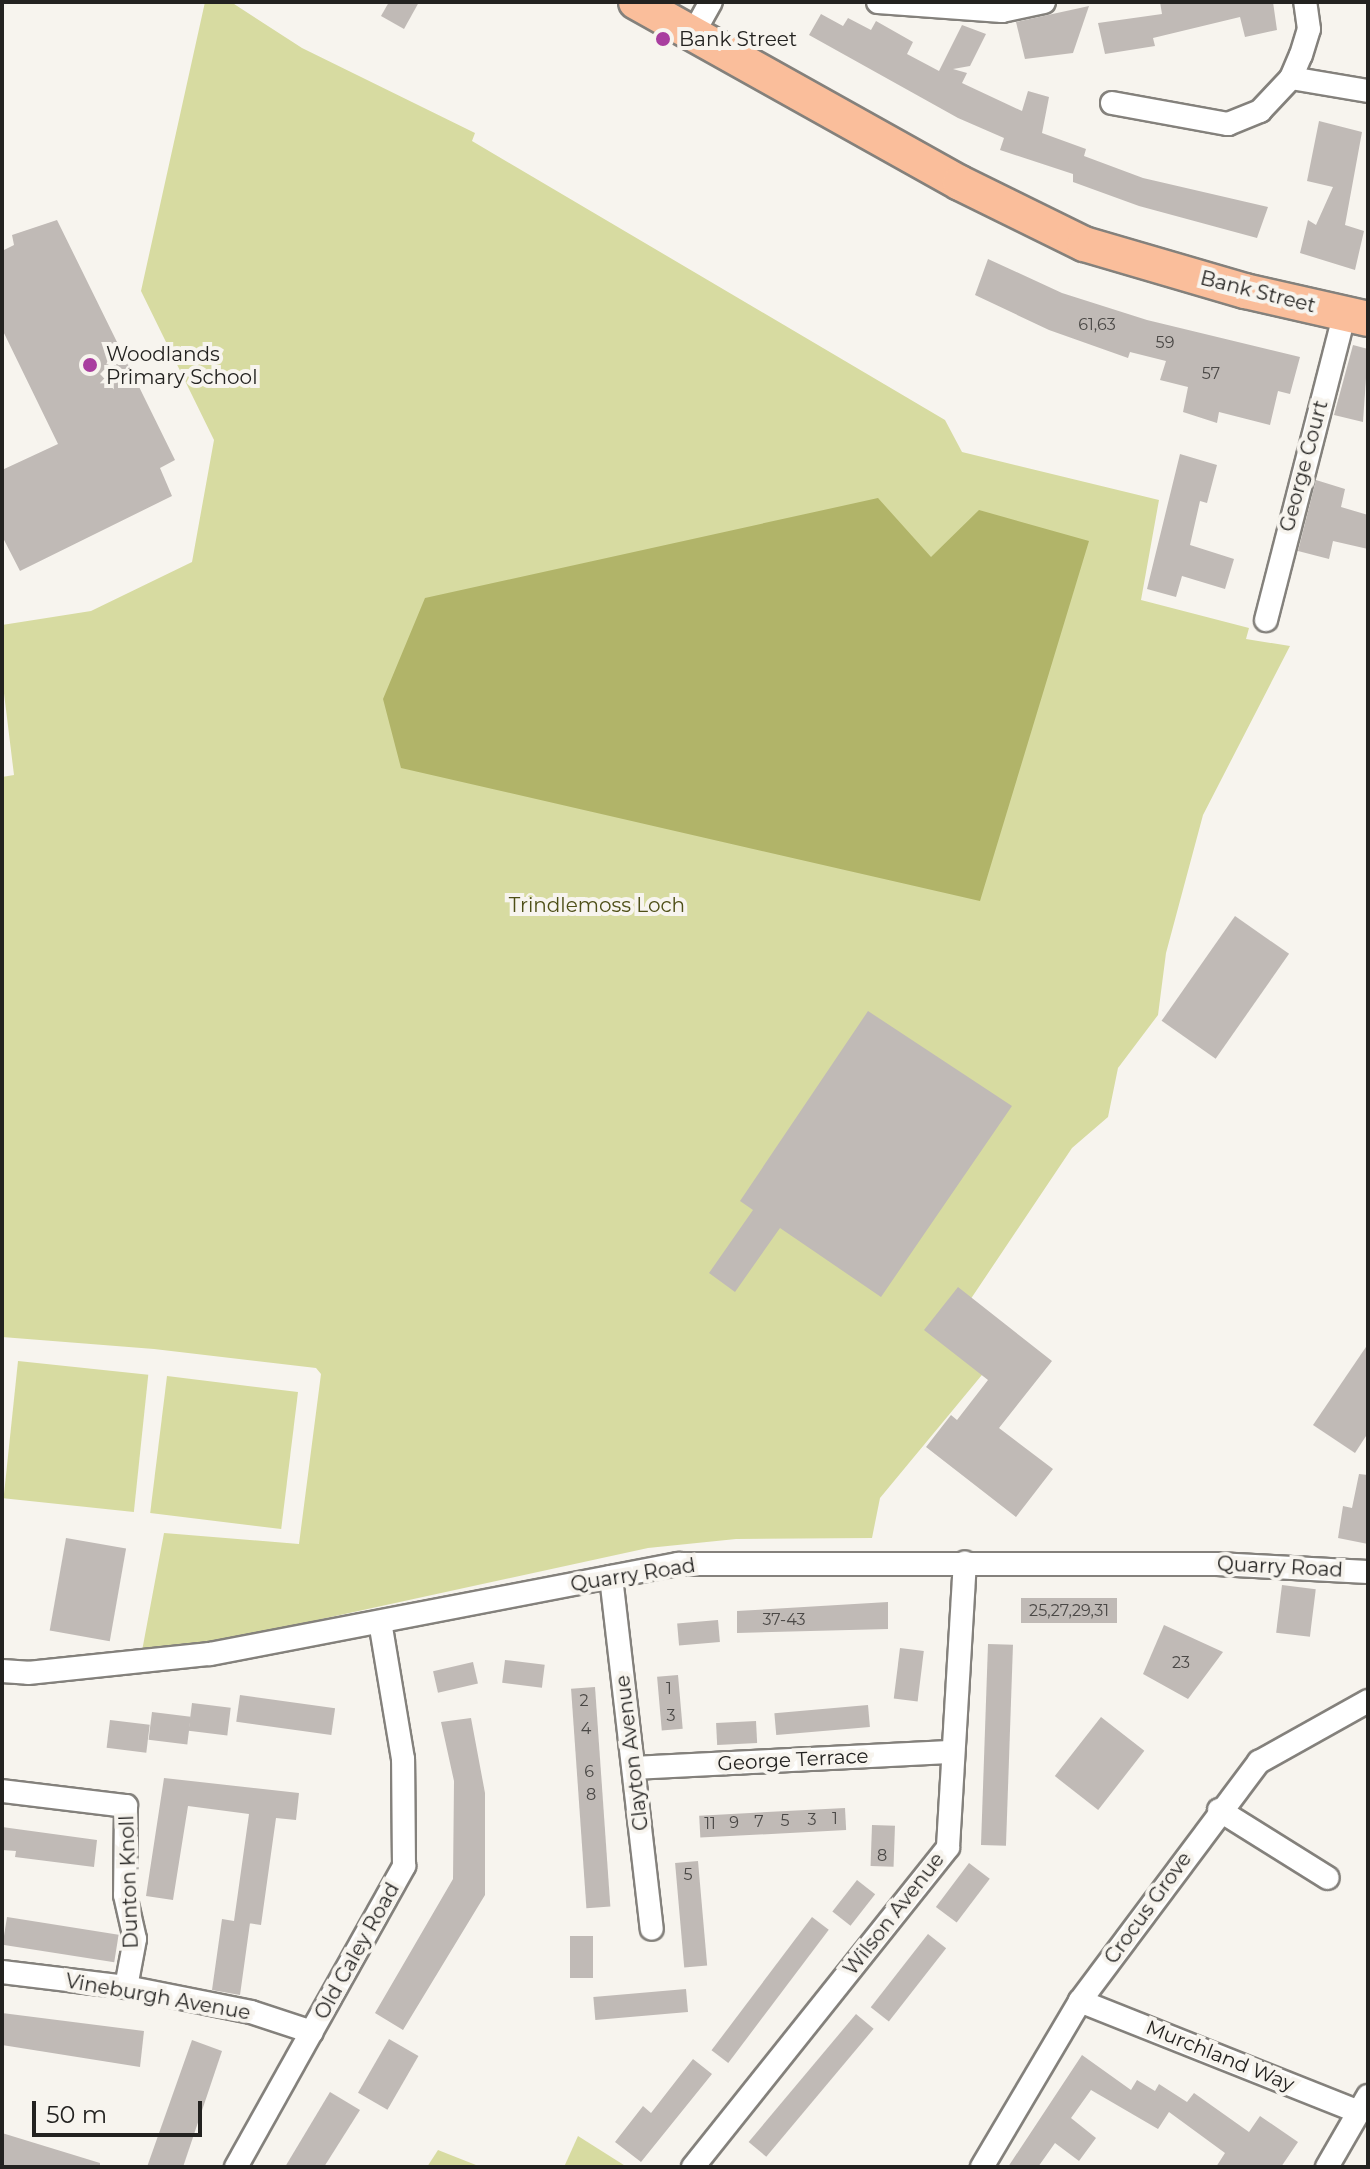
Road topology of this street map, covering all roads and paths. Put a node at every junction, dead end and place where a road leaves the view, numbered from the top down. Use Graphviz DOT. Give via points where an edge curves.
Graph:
graph roads {
  1 [pos="636,2"];
  2 [pos="711,2"];
  3 [pos="878,2"];
  4 [pos="1044,2"];
  5 [pos="1305,2"];
  6 [pos="693,34"];
  7 [pos="1291,78"];
  8 [pos="1368,91"];
  9 [pos="1112,103"];
  10 [pos="1362,316"];
  11 [pos="1266,620"];
  12 [pos="965,1563"];
  13 [pos="1368,1572"];
  14 [pos="611,1577"];
  15 [pos="380,1622"];
  16 [pos="2,1671"];
  17 [pos="1368,1701"];
  18 [pos="953,1752"];
  19 [pos="634,1768"];
  20 [pos="2,1791"];
  21 [pos="1219,1810"];
  22 [pos="1328,1878"];
  23 [pos="652,1929"];
  24 [pos="2,1972"];
  25 [pos="126,1987"];
  26 [pos="1080,2001"];
  27 [pos="312,2032"];
  28 [pos="1364,2104"];
  29 [pos="236,2167"];
  30 [pos="693,2167"];
  31 [pos="982,2167"];
  32 [pos="1327,2167"];
  1 -- 6 [label="main road, Bank Street"];
  2 -- 6 [label="street"];
  3 -- 4 [label="street" via="1002,11"];
  5 -- 7 [label="street" via="1309,29"];
  6 -- 10 [label="main road, Bank Street" via="960,183 1084,244 1245,291"];
  7 -- 8 [label="street"];
  7 -- 9 [label="street" via="1260,111 1228,124"];
  10 -- 11 [label="street, George Court"];
  12 -- 13 [label="street, Quarry Road" via="1217,1564"];
  12 -- 14 [label="street, Quarry Road" via="678,1564"];
  12 -- 18 [label="street, Wilson Avenue"];
  14 -- 15 [label="street, Quarry Road"];
  14 -- 19 [label="street, Clayton Avenue"];
  15 -- 16 [label="street, Quarry Road" via="210,1654 28,1673"];
  15 -- 27 [label="street, Old Caley Road" via="403,1759 408,1849 386,1902"];
  17 -- 21 [label="street, Crocus Grove" via="1259,1762"];
  18 -- 19 [label="street, George Terrace"];
  18 -- 30 [label="street, Wilson Avenue" via="948,1847"];
  19 -- 23 [label="street, Clayton Avenue"];
  20 -- 25 [label="street, Dunton Knoll" via="126,1806 125,1895 135,1939"];
  21 -- 22 [label="street"];
  21 -- 26 [label="street, Crocus Grove"];
  24 -- 25 [label="street, Vineburgh Avenue"];
  25 -- 27 [label="street, Vineburgh Avenue" via="251,2012"];
  26 -- 28 [label="street, Murchland Way"];
  26 -- 31 [label="street, Crocus Grove"];
  27 -- 29 [label="street, Old Caley Road"];
  28 -- 32 [label="street, Murchland Way"];
}
